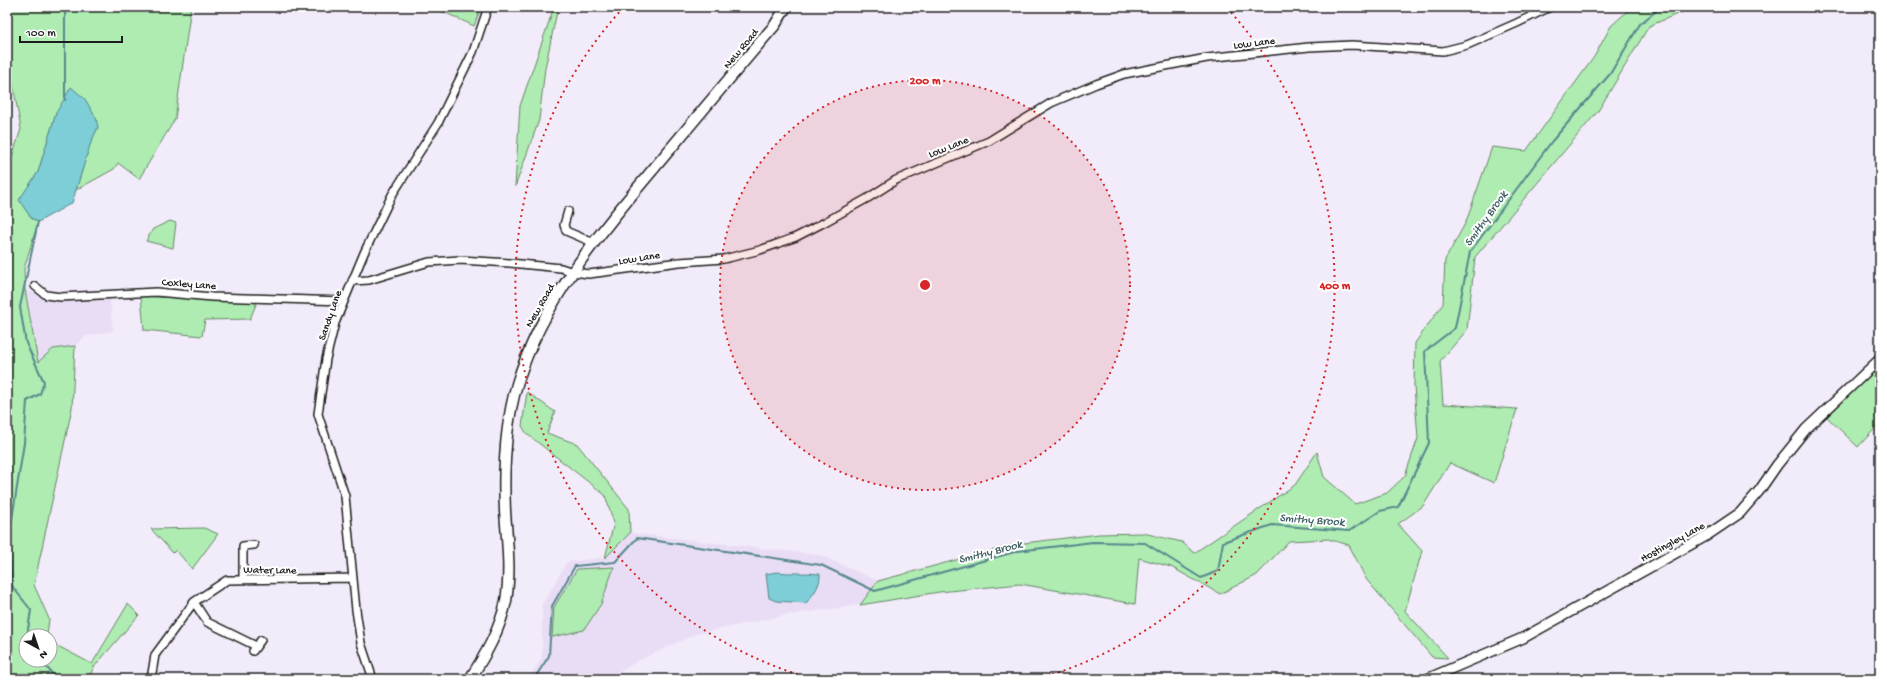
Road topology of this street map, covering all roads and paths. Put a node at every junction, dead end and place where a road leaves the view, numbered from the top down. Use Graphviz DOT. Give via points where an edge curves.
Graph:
graph roads {
  1 [pos="488,7"];
  2 [pos="786,7"];
  3 [pos="1550,7"];
  4 [pos="568,211"];
  5 [pos="594,243"];
  6 [pos="573,272"];
  7 [pos="352,281"];
  8 [pos="35,286"];
  9 [pos="344,301"];
  10 [pos="1880,359"];
  11 [pos="254,545"];
  12 [pos="352,578"];
  13 [pos="243,579"];
  14 [pos="194,602"];
  15 [pos="261,640"];
  16 [pos="151,679"];
  17 [pos="373,679"];
  18 [pos="470,679"];
  19 [pos="1426,679"];
  1 -- 7 [label="street, Sandy Lane" via="473,52 438,123 392,195"];
  2 -- 5 [label="highway, New Road" via="775,25 642,182"];
  3 -- 6 [label="street, Low Lane" via="1467,45 1443,51 1352,45 1309,47 1207,58 1124,74 1051,103 989,141 896,180 796,237 760,250 724,259 678,262 610,272"];
  4 -- 5 [label="street" via="564,225 566,231"];
  5 -- 6 [label="highway, New Road"];
  6 -- 7 [label="street, Low Lane" via="561,268 460,260 429,262 369,280"];
  6 -- 18 [label="highway, New Road" via="544,319 531,345 517,384 504,462 509,580 506,602 491,646"];
  7 -- 9 [label="street, Sandy Lane"];
  8 -- 9 [label="street, Coxley Lane" via="46,295 60,297 156,292"];
  9 -- 12 [label="street, Sandy Lane" via="335,323 326,359 318,414 345,496"];
  10 -- 19 [label="main road, Hostingley Lane" via="1806,429 1740,513 1706,536 1523,638"];
  11 -- 13 [label="street" via="243,542"];
  12 -- 13 [label="street, Water Lane"];
  12 -- 17 [label="street, Sandy Lane" via="362,643"];
  13 -- 14 [label="street, Water Lane" via="227,580"];
  14 -- 15 [label="street" via="207,622 255,649"];
  14 -- 16 [label="street, Water Lane" via="155,655"];
}
